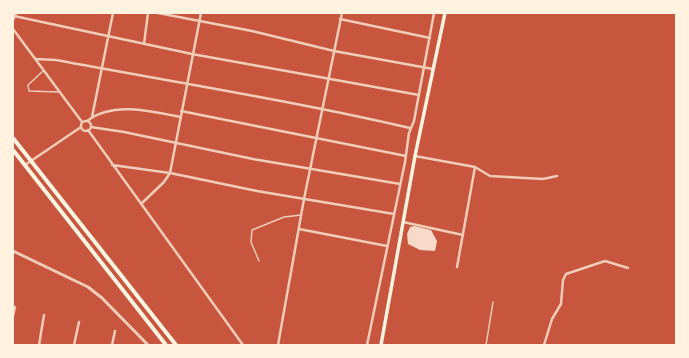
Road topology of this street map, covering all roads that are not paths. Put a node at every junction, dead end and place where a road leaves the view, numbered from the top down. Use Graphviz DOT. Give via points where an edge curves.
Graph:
graph roads {
  1 [pos="113,13"];
  2 [pos="148,13"];
  3 [pos="158,13"];
  4 [pos="201,13"];
  5 [pos="342,13"];
  6 [pos="434,13"];
  7 [pos="445,13"];
  8 [pos="15,15"];
  9 [pos="340,19"];
  10 [pos="13,20"];
  11 [pos="199,21"];
  12 [pos="13,29"];
  13 [pos="108,36"];
  14 [pos="430,38"];
  15 [pos="144,44"];
  16 [pos="334,50"];
  17 [pos="192,54"];
  18 [pos="36,59"];
  19 [pos="424,67"];
  20 [pos="102,68"];
  21 [pos="433,69"];
  22 [pos="44,70"];
  23 [pos="328,80"];
  24 [pos="187,83"];
  25 [pos="60,92"];
  26 [pos="419,95"];
  27 [pos="322,110"];
  28 [pos="181,111"];
  29 [pos="92,117"];
  30 [pos="180,117"];
  31 [pos="88,121"];
  32 [pos="82,122"];
  33 [pos="81,127"];
  34 [pos="91,127"];
  35 [pos="410,128"];
  36 [pos="88,130"];
  37 [pos="13,138"];
  38 [pos="316,139"];
  39 [pos="175,143"];
  40 [pos="13,150"];
  41 [pos="406,156"];
  42 [pos="415,156"];
  43 [pos="31,160"];
  44 [pos="25,165"];
  45 [pos="112,165"];
  46 [pos="475,167"];
  47 [pos="311,168"];
  48 [pos="170,173"];
  49 [pos="557,176"];
  50 [pos="400,184"];
  51 [pos="304,199"];
  52 [pos="141,204"];
  53 [pos="394,214"];
  54 [pos="301,216"];
  55 [pos="403,222"];
  56 [pos="299,229"];
  57 [pos="462,235"];
  58 [pos="387,246"];
  59 [pos="13,251"];
  60 [pos="260,261"];
  61 [pos="457,267"];
  62 [pos="628,268"];
  63 [pos="493,302"];
  64 [pos="15,307"];
  65 [pos="13,316"];
  66 [pos="44,316"];
  67 [pos="79,322"];
  68 [pos="115,331"];
  69 [pos="39,345"];
  70 [pos="74,345"];
  71 [pos="112,345"];
  72 [pos="148,345"];
  73 [pos="166,345"];
  74 [pos="176,345"];
  75 [pos="243,345"];
  76 [pos="278,345"];
  77 [pos="367,345"];
  78 [pos="381,345"];
  79 [pos="486,345"];
  80 [pos="544,345"];
  1 -- 13 [label="street"];
  2 -- 15 [label="street"];
  3 -- 11 [label="street"];
  4 -- 11 [label="street"];
  5 -- 9 [label="street"];
  6 -- 14 [label="street"];
  7 -- 21 [label="main road"];
  8 -- 10 [label="street"];
  8 -- 13 [label="street"];
  9 -- 14 [label="street"];
  9 -- 16 [label="street"];
  11 -- 16 [label="street"];
  11 -- 17 [label="street"];
  12 -- 18 [label="street"];
  13 -- 15 [label="street"];
  13 -- 20 [label="street"];
  14 -- 19 [label="street"];
  15 -- 17 [label="street"];
  16 -- 19 [label="street"];
  16 -- 23 [label="street"];
  17 -- 23 [label="street"];
  17 -- 24 [label="street"];
  18 -- 20 [label="street"];
  18 -- 22 [label="street"];
  19 -- 21 [label="street"];
  19 -- 26 [label="street"];
  20 -- 24 [label="street"];
  20 -- 29 [label="street"];
  21 -- 42 [label="main road"];
  22 -- 25 [label="street"];
  22 -- 25 [label="lane" via="28,85 29,91"];
  23 -- 26 [label="street"];
  23 -- 27 [label="street"];
  24 -- 27 [label="street"];
  24 -- 28 [label="street"];
  25 -- 32 [label="street"];
  26 -- 35 [label="street" via="414,121"];
  27 -- 35 [label="street"];
  27 -- 38 [label="street"];
  28 -- 30 [label="street"];
  28 -- 38 [label="street"];
  29 -- 30 [label="street" via="131,108"];
  29 -- 31 [label="street"];
  30 -- 39 [label="street"];
  31 -- 32 [label="street"];
  31 -- 34 [label="street"];
  32 -- 33 [label="street"];
  33 -- 36 [label="street"];
  33 -- 43 [label="street"];
  34 -- 36 [label="street"];
  34 -- 39 [label="street"];
  35 -- 41 [label="street"];
  36 -- 45 [label="street"];
  37 -- 43 [label="highway"];
  38 -- 41 [label="street"];
  38 -- 47 [label="street"];
  39 -- 47 [label="street"];
  39 -- 48 [label="street"];
  40 -- 44 [label="highway"];
  41 -- 50 [label="street"];
  42 -- 46 [label="street"];
  42 -- 55 [label="main road"];
  43 -- 44 [label="street"];
  43 -- 74 [label="highway"];
  44 -- 73 [label="highway"];
  45 -- 48 [label="street"];
  45 -- 52 [label="street"];
  46 -- 49 [label="street" via="490,176 543,180"];
  46 -- 57 [label="street"];
  47 -- 50 [label="street"];
  47 -- 51 [label="street"];
  48 -- 51 [label="street"];
  48 -- 52 [label="street"];
  50 -- 53 [label="street"];
  51 -- 53 [label="street"];
  51 -- 54 [label="street"];
  52 -- 75 [label="street"];
  53 -- 58 [label="street"];
  54 -- 56 [label="street"];
  54 -- 60 [label="lane" via="284,218 252,230 251,242"];
  55 -- 57 [label="street"];
  55 -- 78 [label="main road"];
  56 -- 58 [label="street"];
  56 -- 76 [label="street"];
  57 -- 61 [label="street"];
  58 -- 77 [label="street"];
  59 -- 72 [label="street" via="88,287"];
  62 -- 80 [label="street" via="605,261 566,274 561,304 552,319"];
  63 -- 79 [label="lane"];
  64 -- 65 [label="street"];
  66 -- 69 [label="street"];
  67 -- 70 [label="street"];
  68 -- 71 [label="street"];
}
